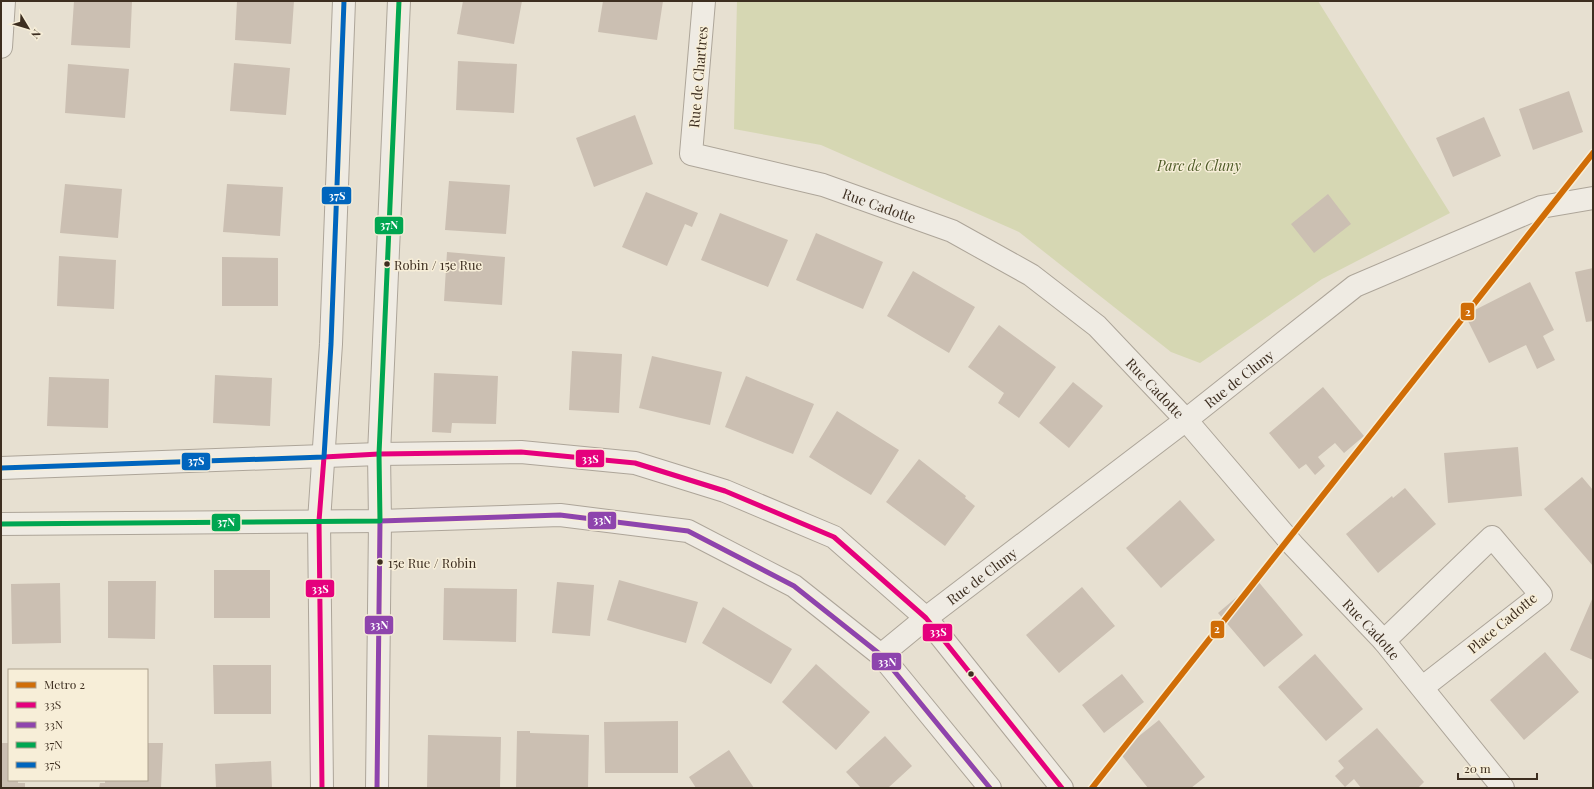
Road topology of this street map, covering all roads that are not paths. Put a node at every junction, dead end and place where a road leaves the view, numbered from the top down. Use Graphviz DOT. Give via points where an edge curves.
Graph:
graph roads {
  1 [pos="4,1"];
  2 [pos="344,1"];
  3 [pos="399,1"];
  4 [pos="704,1"];
  5 [pos="1,46"];
  6 [pos="691,154"];
  7 [pos="1593,198"];
  8 [pos="1186,420"];
  9 [pos="379,454"];
  10 [pos="324,457"];
  11 [pos="1,468"];
  12 [pos="319,521"];
  13 [pos="380,521"];
  14 [pos="1,524"];
  15 [pos="926,618"];
  16 [pos="1384,641"];
  17 [pos="881,655"];
  18 [pos="1422,687"];
  19 [pos="322,788"];
  20 [pos="377,788"];
  21 [pos="990,788"];
  22 [pos="1062,788"];
  23 [pos="1503,788"];
  1 -- 5 [label="street"];
  2 -- 10 [label="street" via="331,344"];
  3 -- 9 [label="street"];
  4 -- 6 [label="street, Rue de Chartres"];
  6 -- 8 [label="street, Rue Cadotte" via="823,185 952,230 1030,275 1097,326"];
  7 -- 8 [label="street, Rue de Cluny" via="1541,206 1355,286"];
  8 -- 15 [label="street, Rue de Cluny"];
  8 -- 16 [label="street, Rue Cadotte" via="1293,545"];
  9 -- 10 [label="street"];
  9 -- 13 [label="street"];
  9 -- 15 [label="street" via="521,452 635,463 725,491 834,538"];
  10 -- 11 [label="street"];
  10 -- 12 [label="street"];
  12 -- 13 [label="street"];
  12 -- 14 [label="street"];
  12 -- 19 [label="street"];
  13 -- 17 [label="street" via="560,516 688,531 794,586"];
  13 -- 20 [label="street"];
  15 -- 17 [label="street, Rue de Cluny"];
  15 -- 22 [label="street"];
  16 -- 18 [label="street, Rue Cadotte"];
  16 -- 18 [label="street, Place Cadotte" via="1492,537 1541,595"];
  17 -- 21 [label="street"];
  18 -- 23 [label="street, Rue Cadotte"];
}
